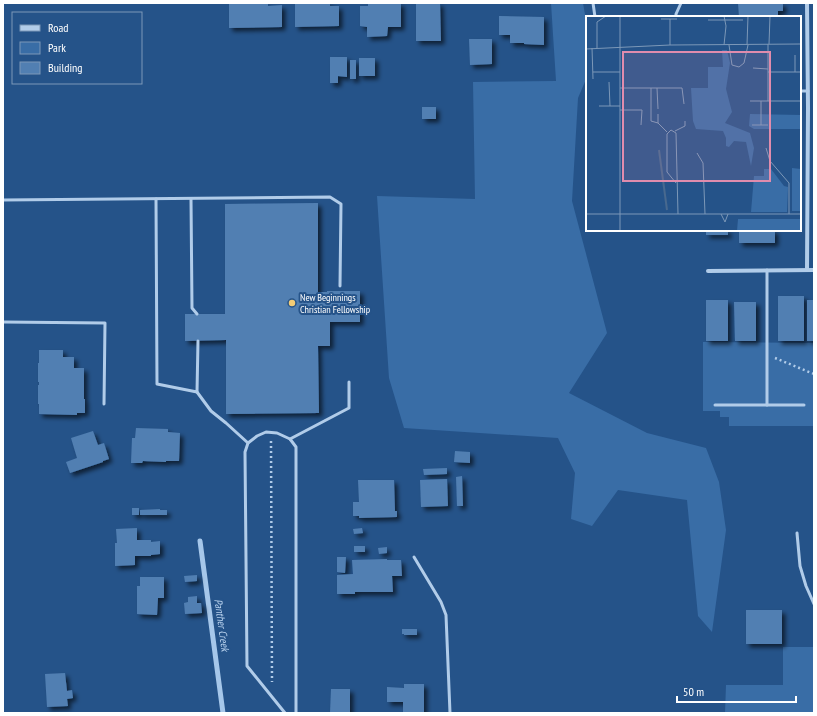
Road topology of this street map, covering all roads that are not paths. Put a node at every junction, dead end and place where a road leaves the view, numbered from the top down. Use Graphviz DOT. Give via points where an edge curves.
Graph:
graph roads {
  1 [pos="594,3"];
  2 [pos="681,3"];
  3 [pos="807,3"];
  4 [pos="595,16"];
  5 [pos="676,16"];
  6 [pos="801,91"];
  7 [pos="808,91"];
  8 [pos="808,108"];
  9 [pos="814,108"];
  10 [pos="191,198"];
  11 [pos="156,199"];
  12 [pos="3,200"];
  13 [pos="767,270"];
  14 [pos="807,270"];
  15 [pos="814,270"];
  16 [pos="708,271"];
  17 [pos="340,286"];
  18 [pos="197,314"];
  19 [pos="3,322"];
  20 [pos="198,340"];
  21 [pos="349,382"];
  22 [pos="197,392"];
  23 [pos="104,404"];
  24 [pos="715,405"];
  25 [pos="767,405"];
  26 [pos="804,405"];
  27 [pos="290,439"];
  28 [pos="248,443"];
  29 [pos="797,533"];
  30 [pos="414,558"];
  31 [pos="814,604"];
  32 [pos="285,713"];
  33 [pos="296,713"];
  34 [pos="450,713"];
  1 -- 4 [label="lane"];
  2 -- 5 [label="lane"];
  3 -- 7 [label="street"];
  6 -- 7 [label="lane"];
  7 -- 8 [label="street"];
  8 -- 9 [label="street"];
  8 -- 14 [label="street"];
  10 -- 11 [label="lane"];
  10 -- 17 [label="lane" via="334,199 341,204"];
  10 -- 18 [label="lane" via="192,308"];
  11 -- 12 [label="lane"];
  11 -- 22 [label="lane" via="157,384"];
  13 -- 14 [label="street"];
  13 -- 16 [label="street"];
  13 -- 25 [label="lane"];
  14 -- 15 [label="street"];
  19 -- 23 [label="lane" via="105,323"];
  20 -- 22 [label="lane"];
  21 -- 27 [label="lane" via="349,408"];
  22 -- 28 [label="lane" via="211,411"];
  24 -- 25 [label="lane"];
  25 -- 26 [label="lane"];
  27 -- 28 [label="lane" via="277,433 266,432"];
  27 -- 33 [label="lane" via="296,447"];
  28 -- 32 [label="lane" via="245,452 247,666"];
  29 -- 31 [label="lane" via="800,566"];
  30 -- 34 [label="lane" via="441,602 446,615"];
}
